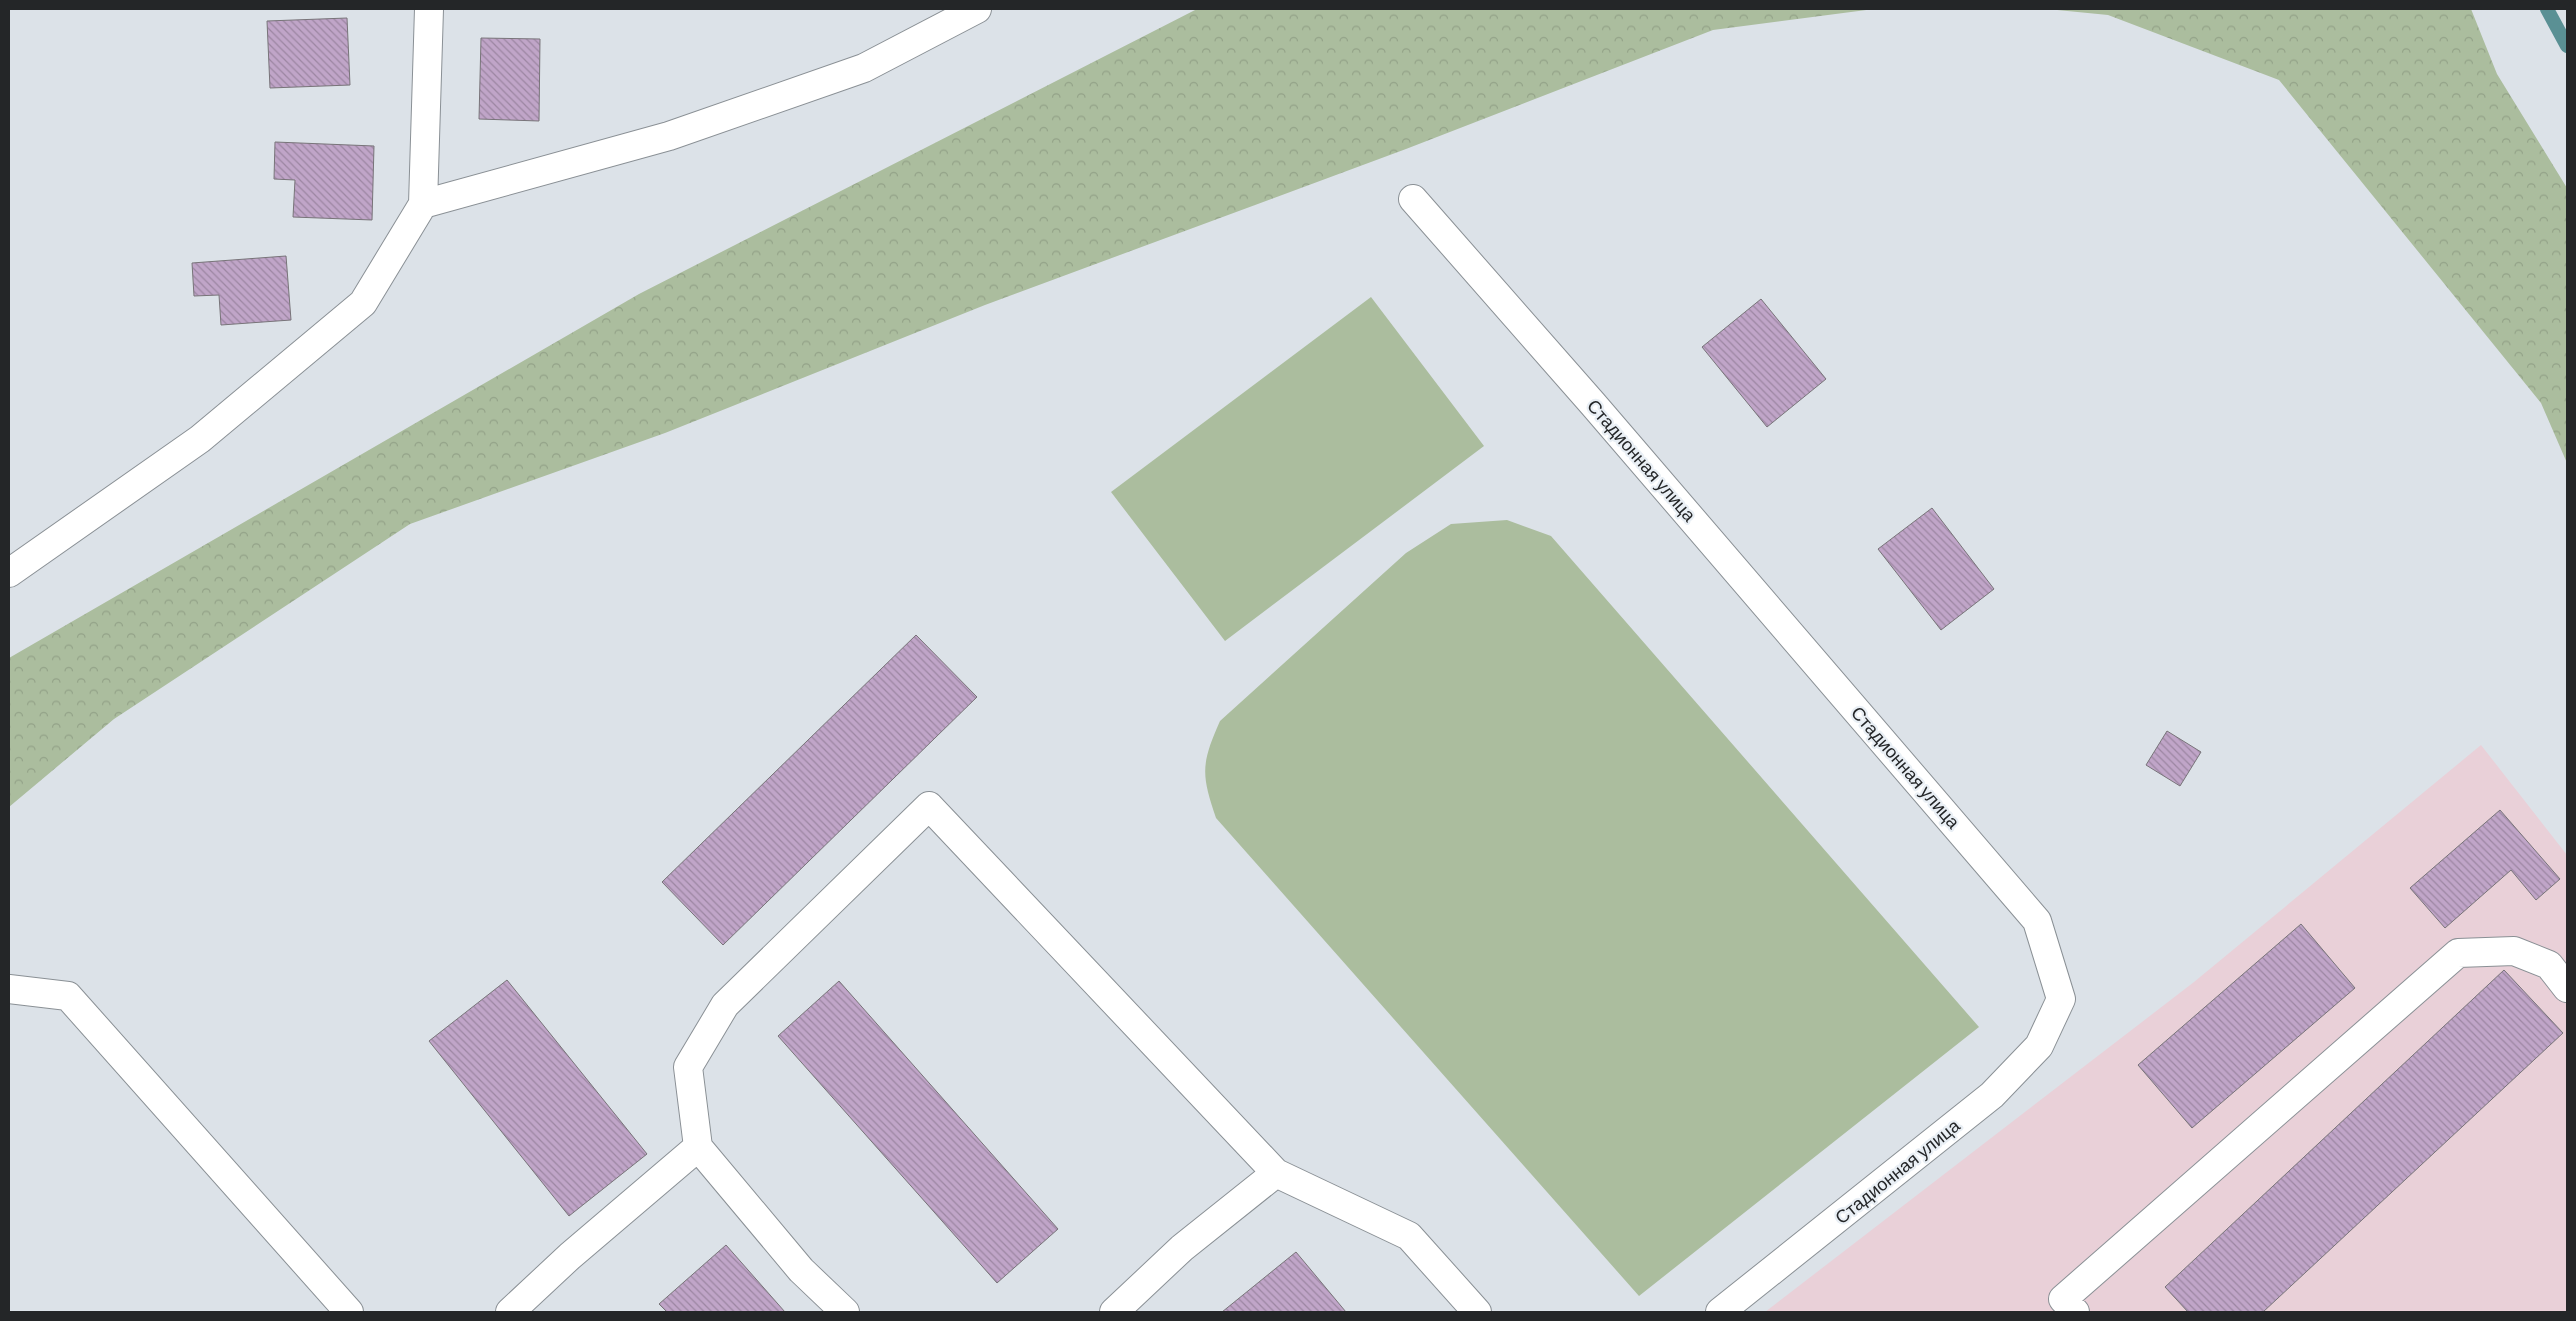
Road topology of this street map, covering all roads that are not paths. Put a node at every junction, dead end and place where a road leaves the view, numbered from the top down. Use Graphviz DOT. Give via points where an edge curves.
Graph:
graph roads {
  1 [pos="429,9"];
  2 [pos="977,9"];
  3 [pos="1413,199"];
  4 [pos="423,204"];
  5 [pos="9,573"];
  6 [pos="9,988"];
  7 [pos="2567,988"];
  8 [pos="698,1147"];
  9 [pos="1276,1173"];
  10 [pos="349,1312"];
  11 [pos="510,1312"];
  12 [pos="845,1312"];
  13 [pos="1114,1312"];
  14 [pos="1477,1312"];
  15 [pos="1720,1312"];
  16 [pos="2075,1312"];
  1 -- 4 [label="street"];
  2 -- 4 [label="street" via="864,68 670,136"];
  3 -- 15 [label="street, Стадионная улица" via="2038,921 2061,999 2039,1046 1992,1096"];
  4 -- 5 [label="street" via="363,303 200,439"];
  6 -- 10 [label="street" via="68,996"];
  7 -- 16 [label="street" via="2549,965 2514,951 2458,953 2063,1299"];
  8 -- 9 [label="street" via="688,1067 725,1005 929,806"];
  8 -- 11 [label="street" via="570,1256"];
  8 -- 12 [label="street" via="802,1270"];
  9 -- 13 [label="street" via="1182,1248"];
  9 -- 14 [label="street" via="1409,1236"];
}
